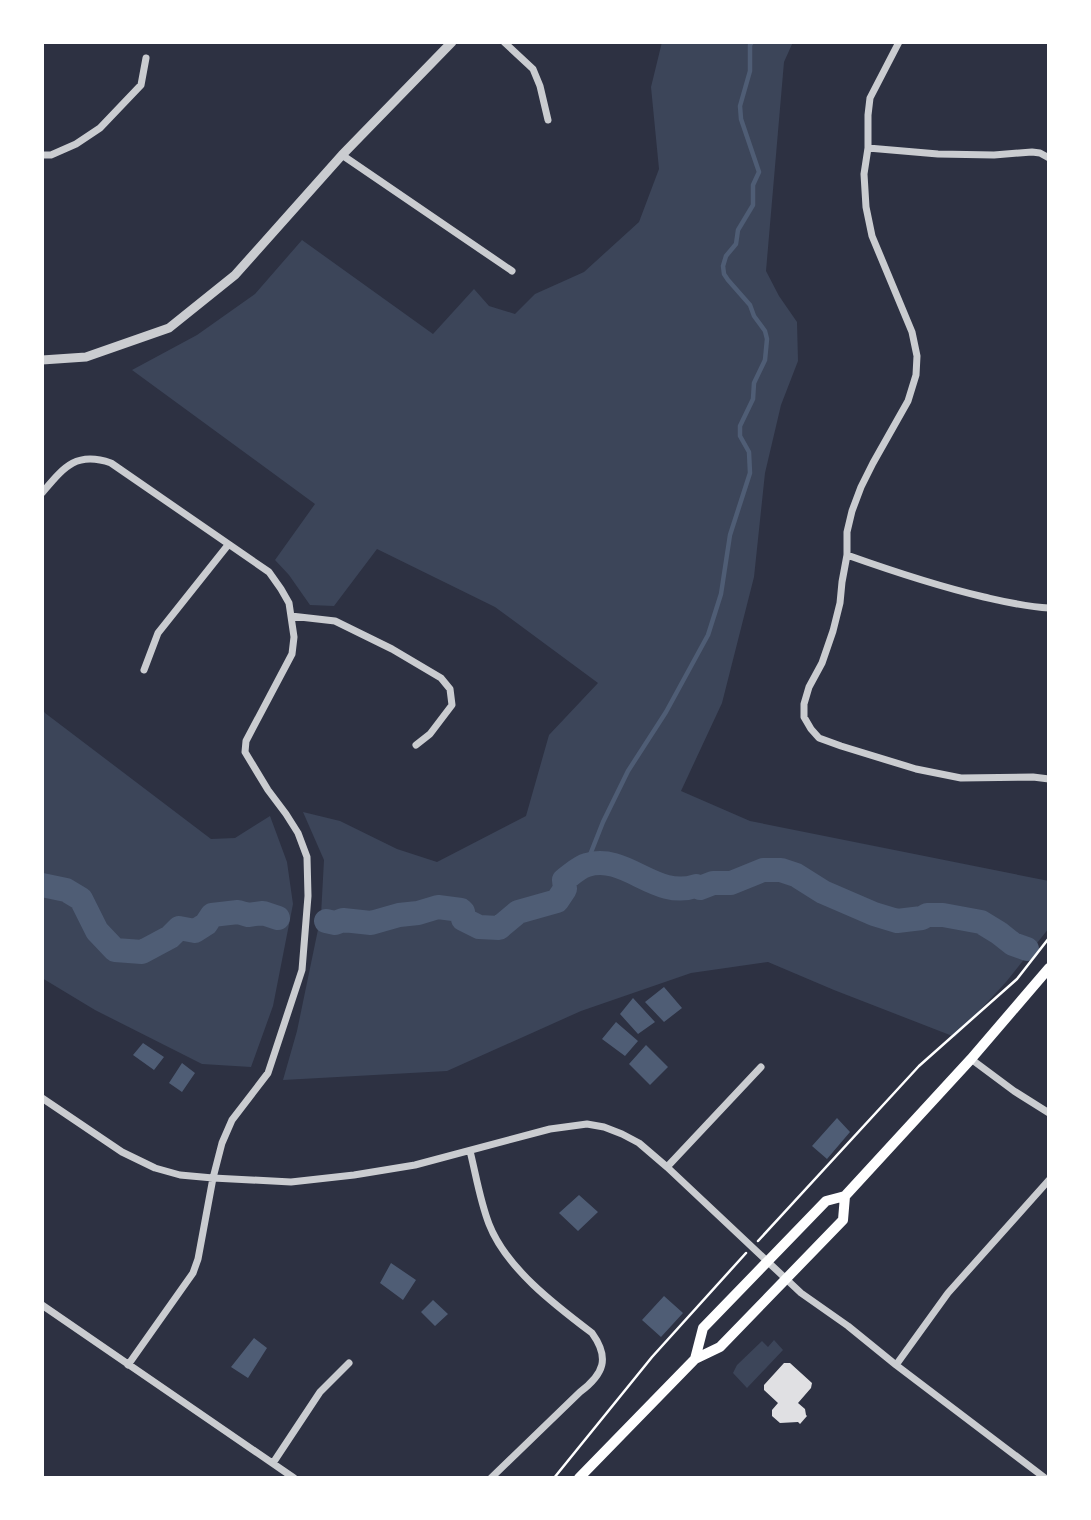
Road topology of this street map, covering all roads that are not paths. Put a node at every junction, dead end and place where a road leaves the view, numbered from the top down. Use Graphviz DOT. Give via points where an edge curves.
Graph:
graph roads {
  1 [pos="452,42"];
  2 [pos="504,42"];
  3 [pos="899,42"];
  4 [pos="146,58"];
  5 [pos="548,120"];
  6 [pos="868,148"];
  7 [pos="42,155"];
  8 [pos="342,155"];
  9 [pos="1049,158"];
  10 [pos="512,271"];
  11 [pos="42,360"];
  12 [pos="42,492"];
  13 [pos="228,545"];
  14 [pos="847,555"];
  15 [pos="1049,608"];
  16 [pos="291,616"];
  17 [pos="144,670"];
  18 [pos="416,745"];
  19 [pos="1049,779"];
  20 [pos="1049,968"];
  21 [pos="971,1059"];
  22 [pos="761,1067"];
  23 [pos="42,1098"];
  24 [pos="1049,1113"];
  25 [pos="470,1151"];
  26 [pos="667,1167"];
  27 [pos="213,1178"];
  28 [pos="1049,1180"];
  29 [pos="845,1196"];
  30 [pos="767,1261"];
  31 [pos="785,1278"];
  32 [pos="42,1305"];
  33 [pos="695,1359"];
  34 [pos="349,1363"];
  35 [pos="128,1365"];
  36 [pos="896,1365"];
  37 [pos="273,1463"];
  38 [pos="294,1478"];
  39 [pos="491,1478"];
  40 [pos="579,1478"];
  41 [pos="1045,1478"];
  1 -- 8 [label="street"];
  2 -- 5 [label="street" via="533,69"];
  3 -- 6 [label="street" via="870,98"];
  4 -- 7 [label="street" via="141,85 100,128 76,144"];
  6 -- 9 [label="street" via="938,154 1032,152"];
  6 -- 14 [label="street" via="864,174 872,236 905,313 917,356 908,401 852,511"];
  8 -- 10 [label="street"];
  8 -- 11 [label="street" via="235,275 169,328 86,357"];
  12 -- 13 [label="street" via="72,462 97,458 111,463"];
  13 -- 16 [label="street" via="269,572 289,603"];
  13 -- 17 [label="street" via="158,633"];
  14 -- 15 [label="street" via="963,592"];
  14 -- 19 [label="street" via="833,631 804,704 804,717 811,729 841,747 961,778"];
  16 -- 18 [label="street" via="335,621 441,678 450,689 452,705"];
  16 -- 27 [label="street" via="292,654 244,752 298,833 307,856 302,970 268,1073 232,1120"];
  20 -- 21 [label="main road"];
  21 -- 24 [label="street"];
  21 -- 29 [label="main road"];
  22 -- 26 [label="street"];
  23 -- 27 [label="street" via="122,1152 155,1168"];
  25 -- 26 [label="street" via="587,1124 639,1143"];
  25 -- 27 [label="street" via="403,1167 291,1182"];
  25 -- 39 [label="street" via="486,1215 501,1249 537,1288 592,1333 603,1355 601,1372 593,1382"];
  26 -- 30 [label="street"];
  27 -- 35 [label="street" via="193,1273"];
  28 -- 36 [label="street" via="948,1293"];
  29 -- 30 [label="main road" via="826,1201"];
  29 -- 31 [label="main road" via="843,1220"];
  30 -- 31 [label="street"];
  30 -- 33 [label="main road" via="703,1328"];
  31 -- 33 [label="main road" via="720,1348"];
  31 -- 36 [label="street"];
  32 -- 35 [label="street"];
  33 -- 40 [label="main road"];
  34 -- 37 [label="street" via="320,1392"];
  35 -- 37 [label="street"];
  36 -- 41 [label="street"];
  37 -- 38 [label="street"];
}
